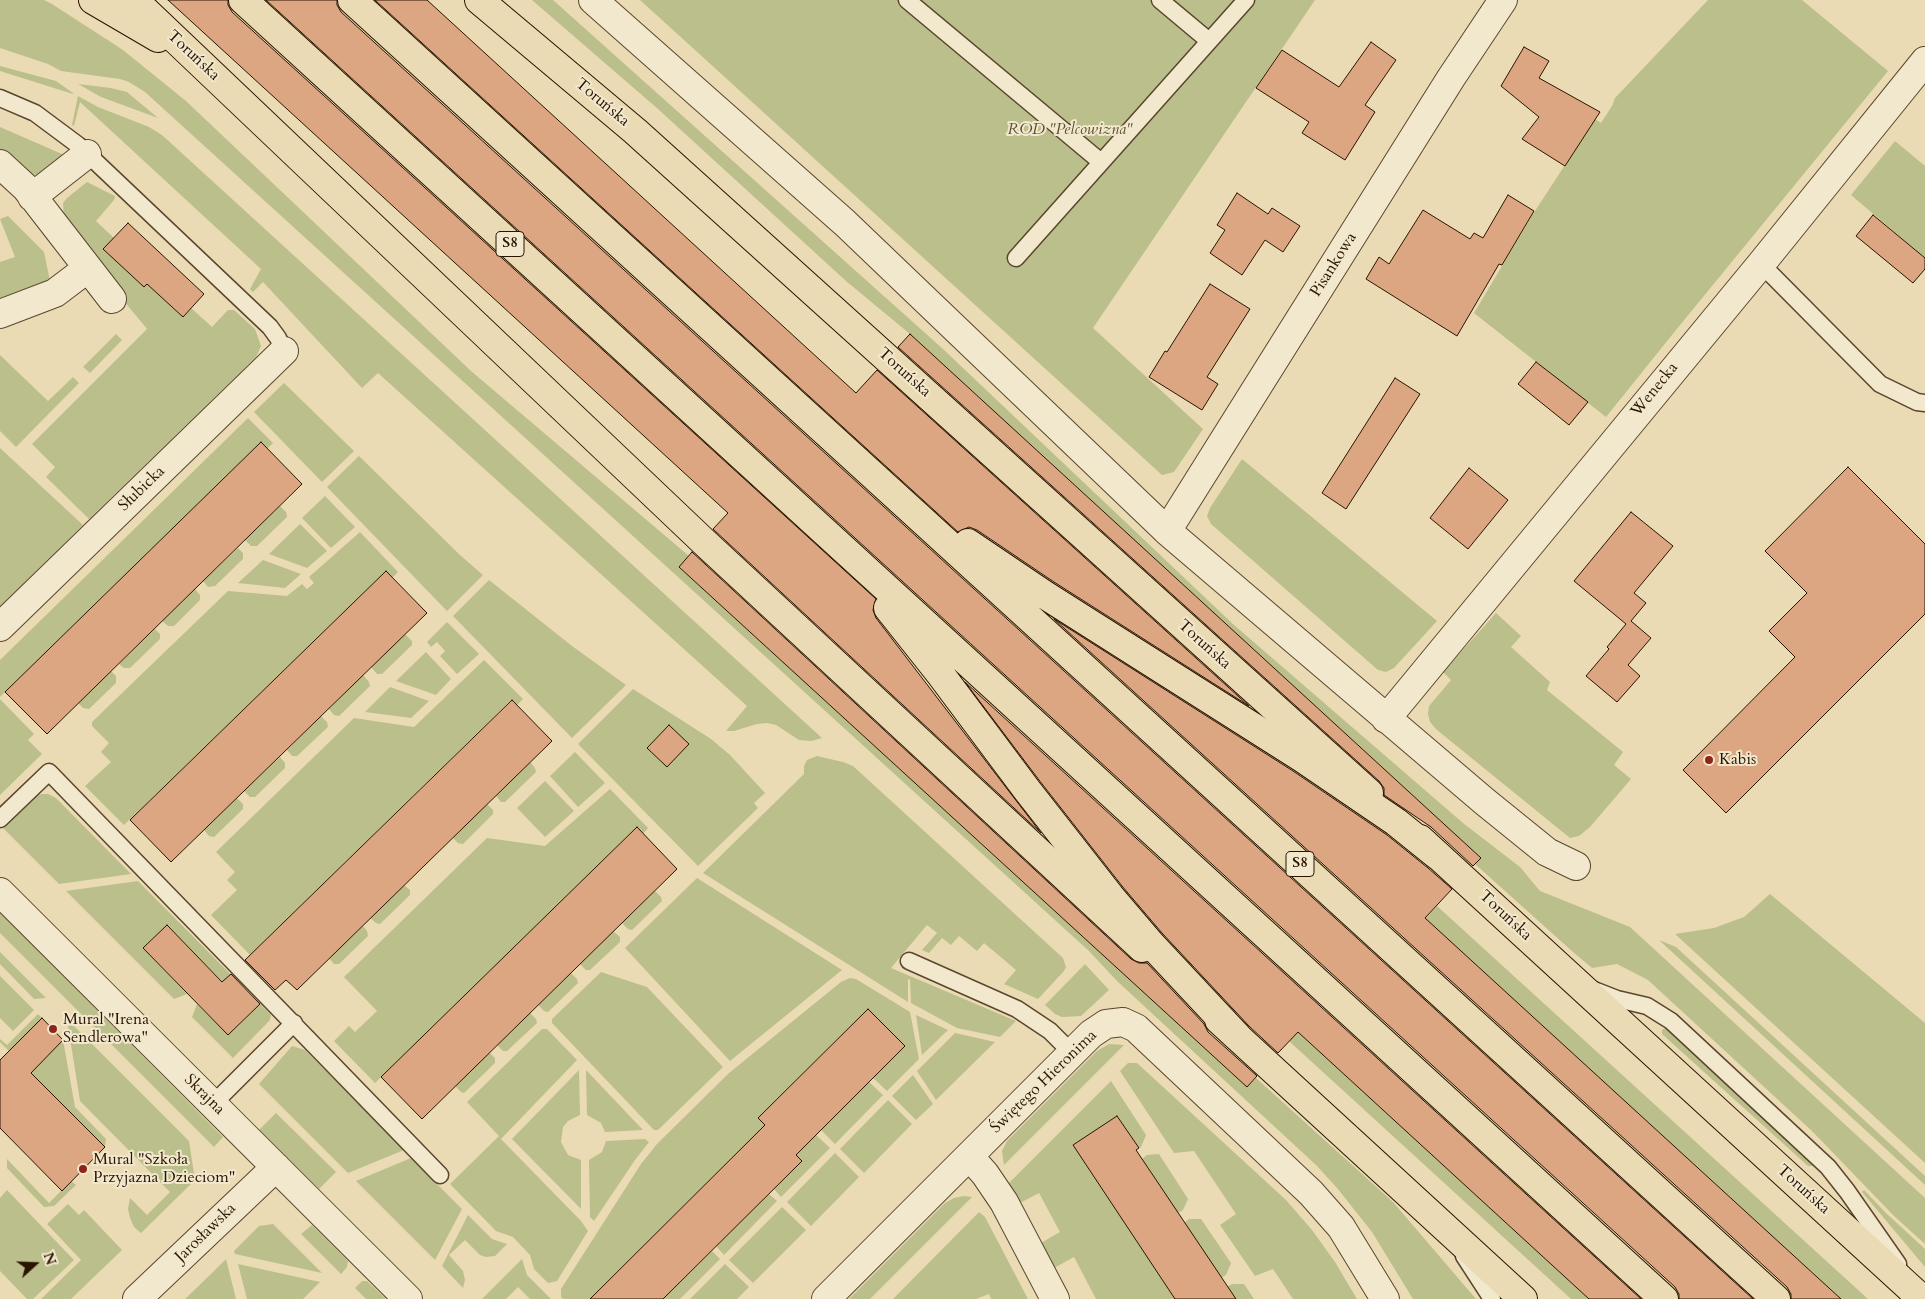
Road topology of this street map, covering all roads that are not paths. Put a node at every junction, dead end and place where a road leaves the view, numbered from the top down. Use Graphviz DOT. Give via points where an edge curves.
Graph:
graph roads {
  1 [pos="93,0"];
  2 [pos="134,0"];
  3 [pos="243,0"];
  4 [pos="352,0"];
  5 [pos="479,0"];
  6 [pos="593,0"];
  7 [pos="907,0"];
  8 [pos="1160,0"];
  9 [pos="1246,0"];
  10 [pos="1503,0"];
  11 [pos="1209,41"];
  12 [pos="1925,61"];
  13 [pos="220,82"];
  14 [pos="0,98"];
  15 [pos="87,154"];
  16 [pos="1101,162"];
  17 [pos="0,164"];
  18 [pos="32,197"];
  19 [pos="1016,258"];
  20 [pos="1761,264"];
  21 [pos="88,268"];
  22 [pos="112,299"];
  23 [pos="0,314"];
  24 [pos="284,351"];
  25 [pos="1925,403"];
  26 [pos="823,430"];
  27 [pos="776,487"];
  28 [pos="1167,530"];
  29 [pos="0,627"];
  30 [pos="1386,719"];
  31 [pos="0,819"];
  32 [pos="1437,855"];
  33 [pos="1576,866"];
  34 [pos="0,892"];
  35 [pos="909,960"];
  36 [pos="1559,966"];
  37 [pos="294,1023"];
  38 [pos="1237,1036"];
  39 [pos="1072,1053"];
  40 [pos="213,1104"];
  41 [pos="969,1156"];
  42 [pos="276,1167"];
  43 [pos="440,1174"];
  44 [pos="1424,1208"];
  45 [pos="1925,1297"];
  46 [pos="137,1299"];
  47 [pos="408,1299"];
  48 [pos="826,1299"];
  49 [pos="1055,1299"];
  50 [pos="1385,1299"];
  51 [pos="1492,1299"];
  52 [pos="1523,1299"];
  53 [pos="1664,1299"];
  54 [pos="1776,1299"];
  55 [pos="1922,1299"];
  1 -- 13 [label="main road" via="140,26"];
  2 -- 13 [label="main road, Toruńska"];
  3 -- 27 [label="main road, S8"];
  4 -- 26 [label="main road, S8"];
  5 -- 32 [label="main road, Toruńska" via="635,131"];
  6 -- 28 [label="street" via="845,223"];
  7 -- 16 [label="lane"];
  8 -- 11 [label="lane"];
  9 -- 11 [label="lane"];
  10 -- 28 [label="street, Pisankowa"];
  11 -- 16 [label="lane"];
  12 -- 20 [label="street, Wenecka"];
  13 -- 38 [label="main road, Toruńska" via="710,547"];
  14 -- 15 [label="lane" via="49,122"];
  15 -- 18 [label="street"];
  15 -- 24 [label="lane" via="270,327"];
  16 -- 19 [label="lane"];
  17 -- 18 [label="street"];
  18 -- 21 [label="street"];
  20 -- 25 [label="lane" via="1880,384"];
  20 -- 30 [label="street, Wenecka"];
  21 -- 22 [label="street"];
  21 -- 23 [label="street" via="56,293"];
  24 -- 29 [label="street, Słubicka"];
  26 -- 32 [label="main road" via="929,515 988,556 1302,758 1396,822"];
  26 -- 54 [label="main road, S8"];
  27 -- 38 [label="main road" via="888,608 1104,888 1156,950"];
  27 -- 53 [label="main road, S8"];
  28 -- 30 [label="street"];
  30 -- 33 [label="street" via="1547,852"];
  31 -- 37 [label="lane" via="49,772"];
  32 -- 36 [label="main road, Toruńska"];
  34 -- 40 [label="street, Skrajna"];
  35 -- 39 [label="lane" via="1018,1008 1050,1031"];
  36 -- 45 [label="lane" via="1596,990 1647,1006 1671,1021 1828,1167"];
  36 -- 55 [label="main road, Toruńska"];
  37 -- 40 [label="lane"];
  37 -- 43 [label="lane"];
  38 -- 44 [label="main road, Toruńska"];
  39 -- 41 [label="street, Świętego Hieronima"];
  39 -- 50 [label="street, Świętego Hieronima" via="1106,1024 1123,1022 1136,1028 1328,1210"];
  40 -- 42 [label="street, Skrajna"];
  41 -- 48 [label="street, Świętego Hieronima"];
  41 -- 49 [label="street" via="1004,1202"];
  42 -- 46 [label="street, Jarosławska"];
  42 -- 47 [label="street, Skrajna"];
  44 -- 51 [label="lane" via="1455,1244"];
  44 -- 52 [label="main road, Toruńska"];
}
